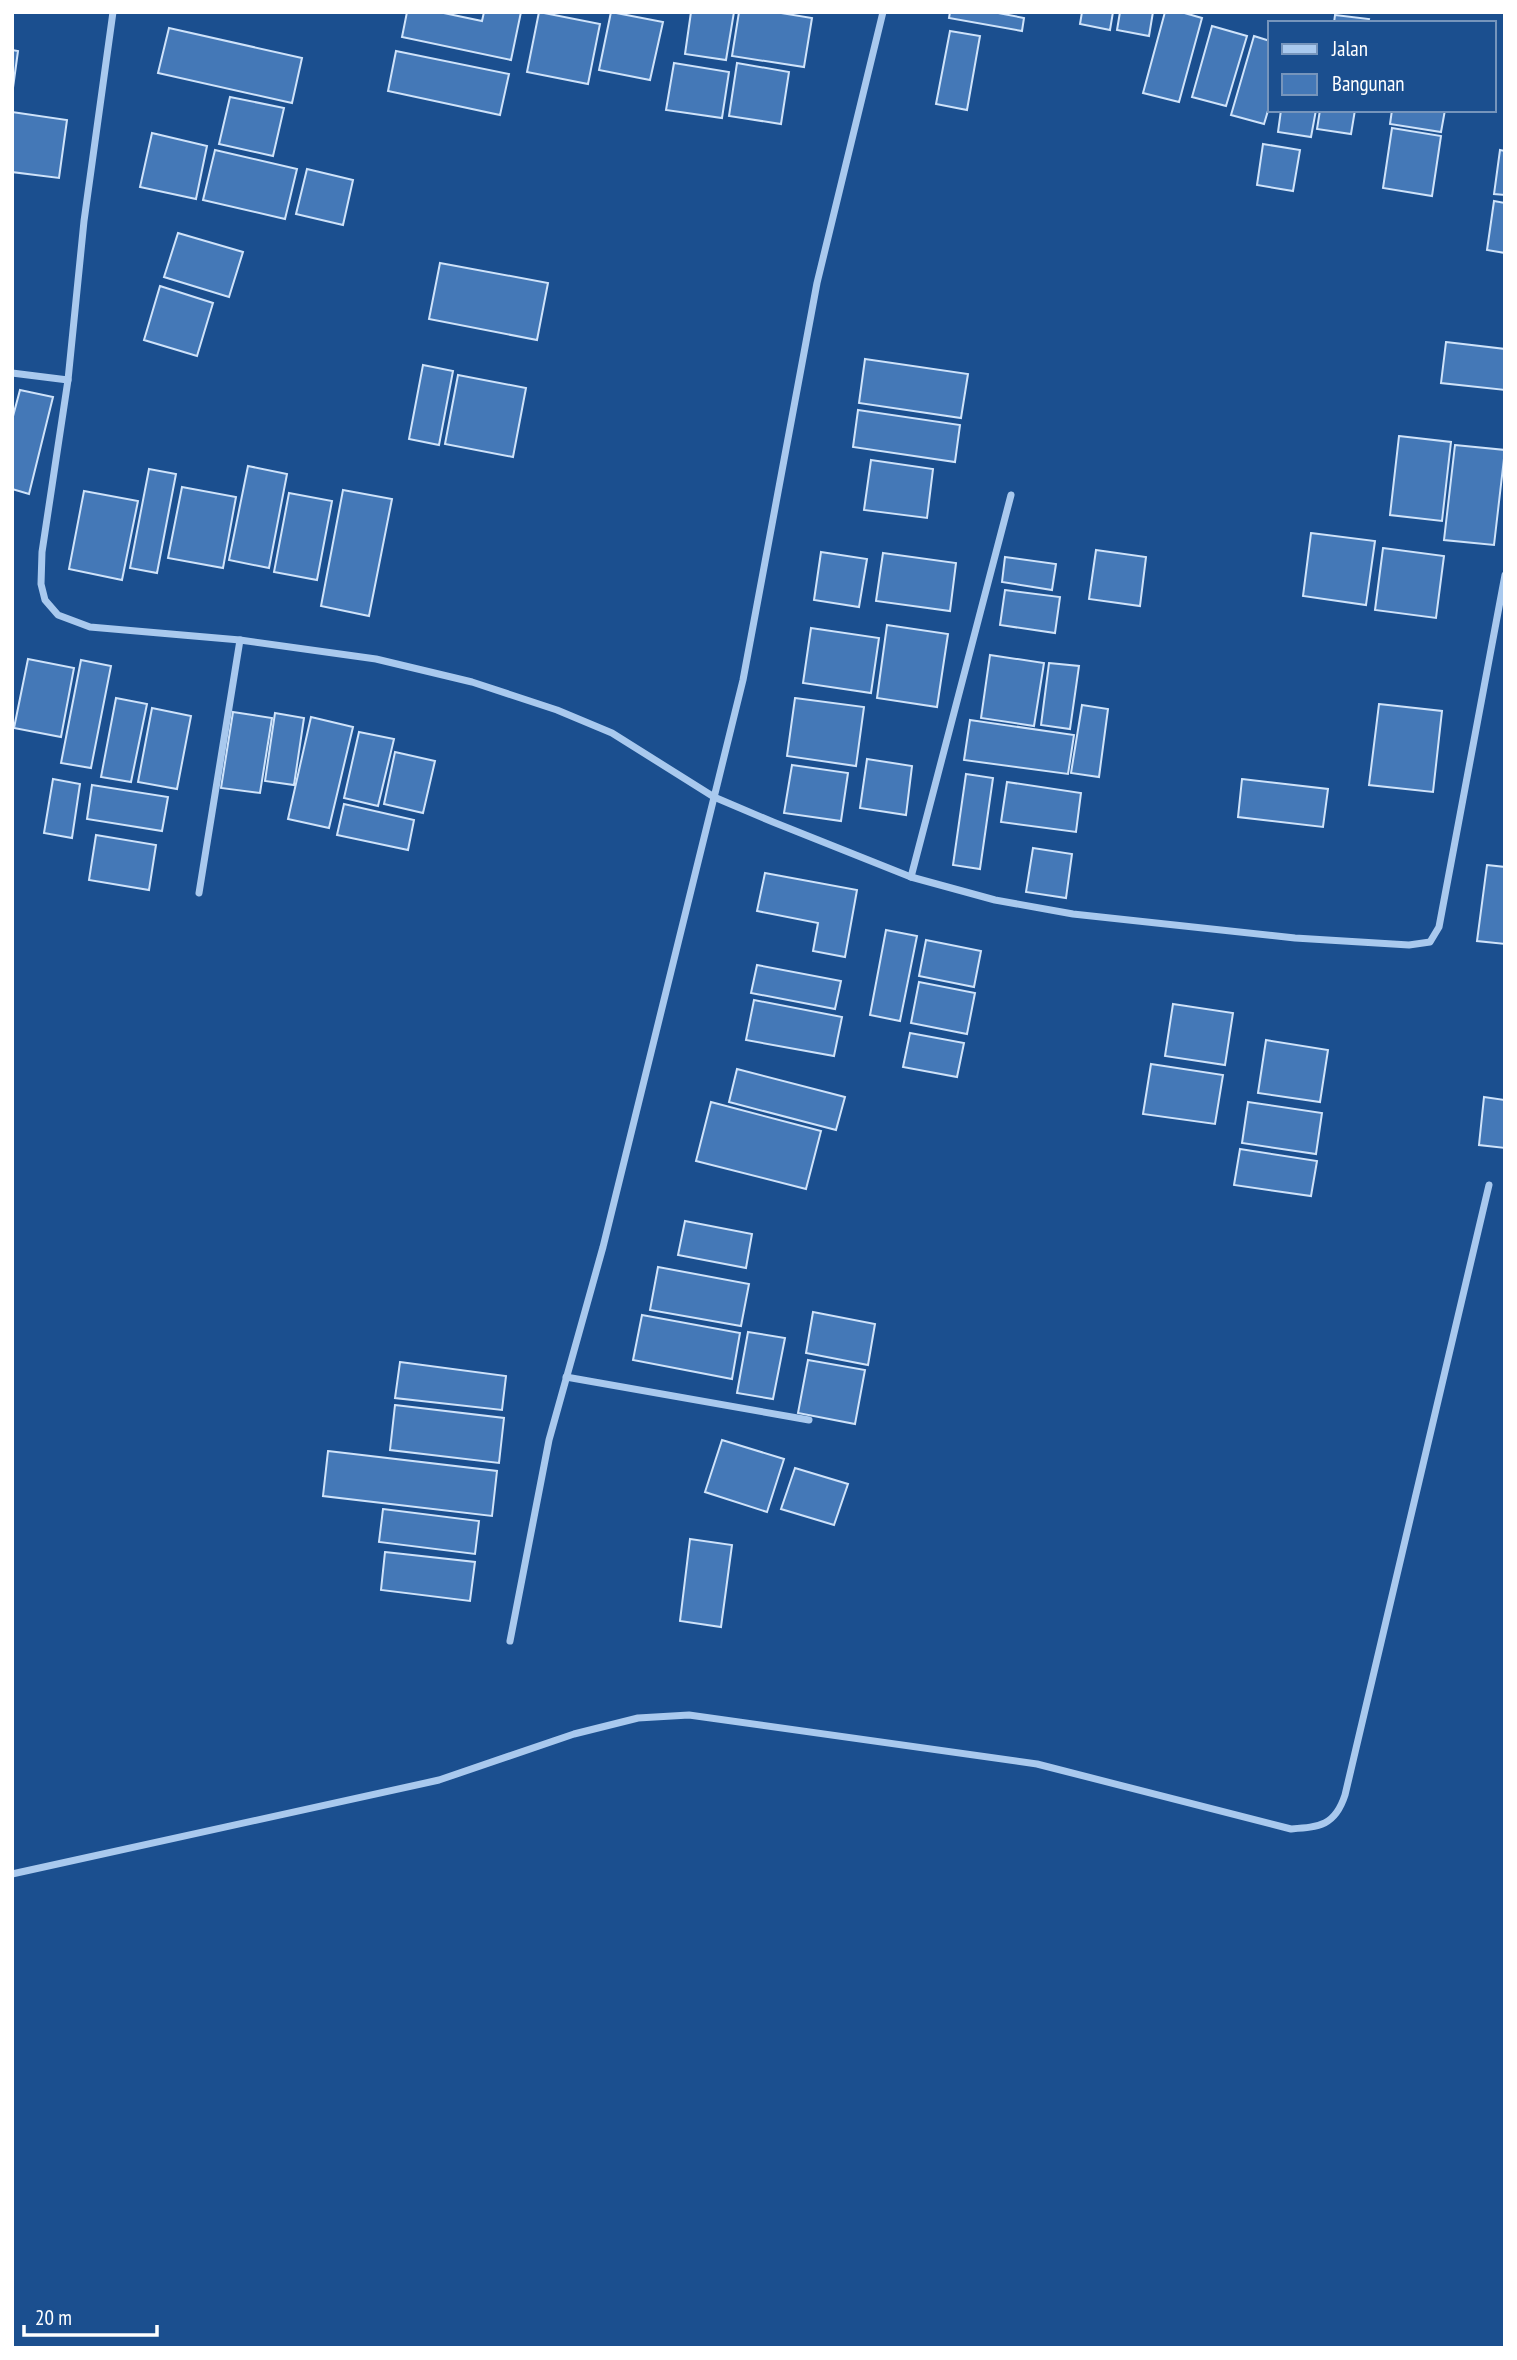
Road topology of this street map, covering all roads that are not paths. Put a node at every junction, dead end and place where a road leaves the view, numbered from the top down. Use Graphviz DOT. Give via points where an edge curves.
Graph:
graph roads {
  1 [pos="113,12"];
  2 [pos="883,12"];
  3 [pos="12,373"];
  4 [pos="68,380"];
  5 [pos="1010,495"];
  6 [pos="1505,575"];
  7 [pos="240,640"];
  8 [pos="714,797"];
  9 [pos="911,877"];
  10 [pos="199,893"];
  11 [pos="1489,1185"];
  12 [pos="566,1377"];
  13 [pos="809,1420"];
  14 [pos="510,1641"];
  15 [pos="12,1874"];
  1 -- 4 [label="street"];
  2 -- 8 [label="street" via="817,283 745,667"];
  3 -- 4 [label="street"];
  4 -- 7 [label="street" via="42,552 45,600 58,615 90,626"];
  5 -- 9 [label="street"];
  6 -- 9 [label="street" via="1439,927 1430,942 1409,945 1295,938 1073,914 995,900"];
  7 -- 8 [label="street" via="376,659 472,682 557,710 612,733"];
  7 -- 10 [label="street"];
  8 -- 9 [label="street"];
  8 -- 12 [label="street" via="603,1247"];
  11 -- 15 [label="street" via="1345,1796 1340,1810 1322,1826 1291,1829 1037,1764 689,1715 638,1717 439,1780"];
  12 -- 13 [label="street"];
  12 -- 14 [label="street" via="549,1440"];
}
